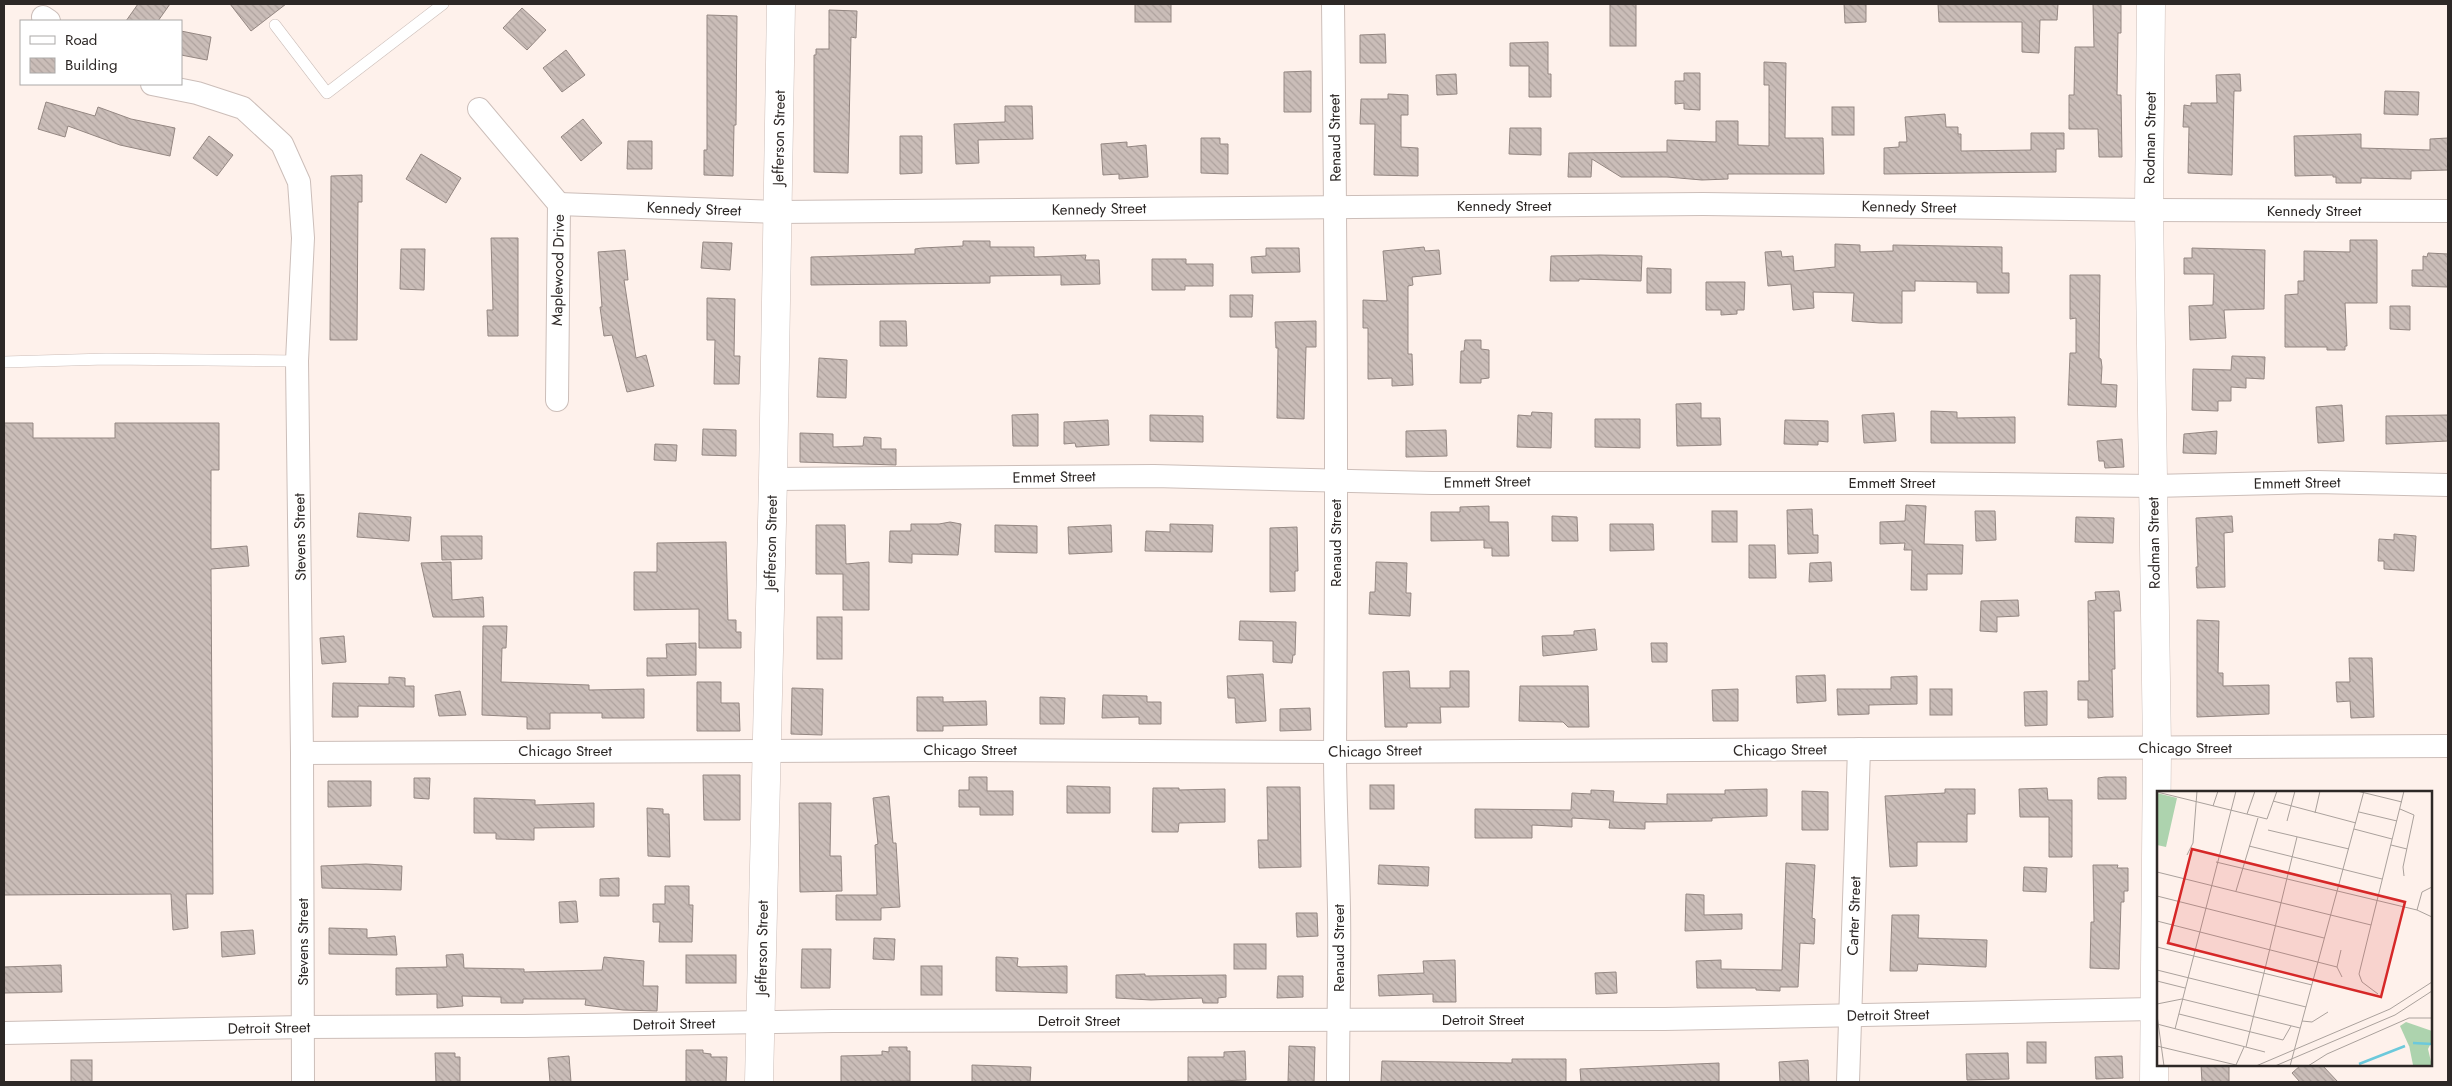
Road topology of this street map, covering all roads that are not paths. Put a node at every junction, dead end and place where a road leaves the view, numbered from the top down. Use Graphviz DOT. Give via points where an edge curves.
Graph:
graph roads {
  1 [pos="443,4"];
  2 [pos="781,4"];
  3 [pos="1333,4"];
  4 [pos="2151,4"];
  5 [pos="276,25"];
  6 [pos="157,85"];
  7 [pos="478,109"];
  8 [pos="559,204"];
  9 [pos="1336,206"];
  10 [pos="2149,210"];
  11 [pos="778,212"];
  12 [pos="2448,212"];
  13 [pos="297,361"];
  14 [pos="4,362"];
  15 [pos="557,400"];
  16 [pos="773,479"];
  17 [pos="1335,479"];
  18 [pos="2448,485"];
  19 [pos="2153,486"];
  20 [pos="2448,746"];
  21 [pos="2157,748"];
  22 [pos="1859,749"];
  23 [pos="766,752"];
  24 [pos="1335,752"];
  25 [pos="302,753"];
  26 [pos="2153,1008"];
  27 [pos="1851,1016"];
  28 [pos="1338,1021"];
  29 [pos="760,1023"];
  30 [pos="304,1027"];
  31 [pos="4,1033"];
  32 [pos="304,1082"];
  33 [pos="759,1082"];
  34 [pos="1338,1082"];
  35 [pos="1848,1082"];
  36 [pos="2154,1082"];
  1 -- 5 [label="lane" via="327,93"];
  2 -- 11 [label="street, Jefferson Street"];
  3 -- 9 [label="street, Renaud Street"];
  4 -- 10 [label="street, Rodman Street"];
  6 -- 13 [label="street, Stevens Street" via="197,93 243,108 282,144 299,182 303,238"];
  7 -- 8 [label="street, Maplewood Drive"];
  8 -- 11 [label="street, Kennedy Street"];
  8 -- 15 [label="street, Maplewood Drive"];
  9 -- 10 [label="street, Kennedy Street" via="1703,204"];
  9 -- 11 [label="street, Kennedy Street"];
  9 -- 17 [label="street, Renaud Street"];
  10 -- 12 [label="street, Kennedy Street"];
  10 -- 19 [label="street, Rodman Street"];
  11 -- 16 [label="street, Jefferson Street"];
  13 -- 14 [label="lane" via="106,359"];
  13 -- 25 [label="street, Stevens Street"];
  16 -- 17 [label="street, Emmet Street" via="1154,476"];
  16 -- 23 [label="street, Jefferson Street"];
  17 -- 19 [label="street, Emmett Street"];
  17 -- 24 [label="street, Renaud Street"];
  18 -- 19 [label="street, Emmett Street" via="2316,482"];
  19 -- 21 [label="street, Rodman Street"];
  20 -- 21 [label="street, Chicago Street"];
  21 -- 22 [label="street, Chicago Street"];
  21 -- 26 [label="street, Rodman Street"];
  22 -- 24 [label="street, Chicago Street"];
  22 -- 27 [label="street, Carter Street"];
  23 -- 24 [label="street, Chicago Street"];
  23 -- 25 [label="street, Chicago Street"];
  23 -- 29 [label="street, Jefferson Street"];
  24 -- 28 [label="street, Renaud Street"];
  25 -- 30 [label="street, Stevens Street"];
  26 -- 27 [label="street, Detroit Street"];
  26 -- 36 [label="street, Rodman Street"];
  27 -- 28 [label="street, Detroit Street"];
  27 -- 35 [label="street, Carter Street"];
  28 -- 29 [label="street, Detroit Street"];
  28 -- 34 [label="street, Renaud Street"];
  29 -- 30 [label="street, Detroit Street"];
  29 -- 33 [label="street, Jefferson Street"];
  30 -- 31 [label="street, Detroit Street"];
  30 -- 32 [label="street, Stevens Street"];
}
